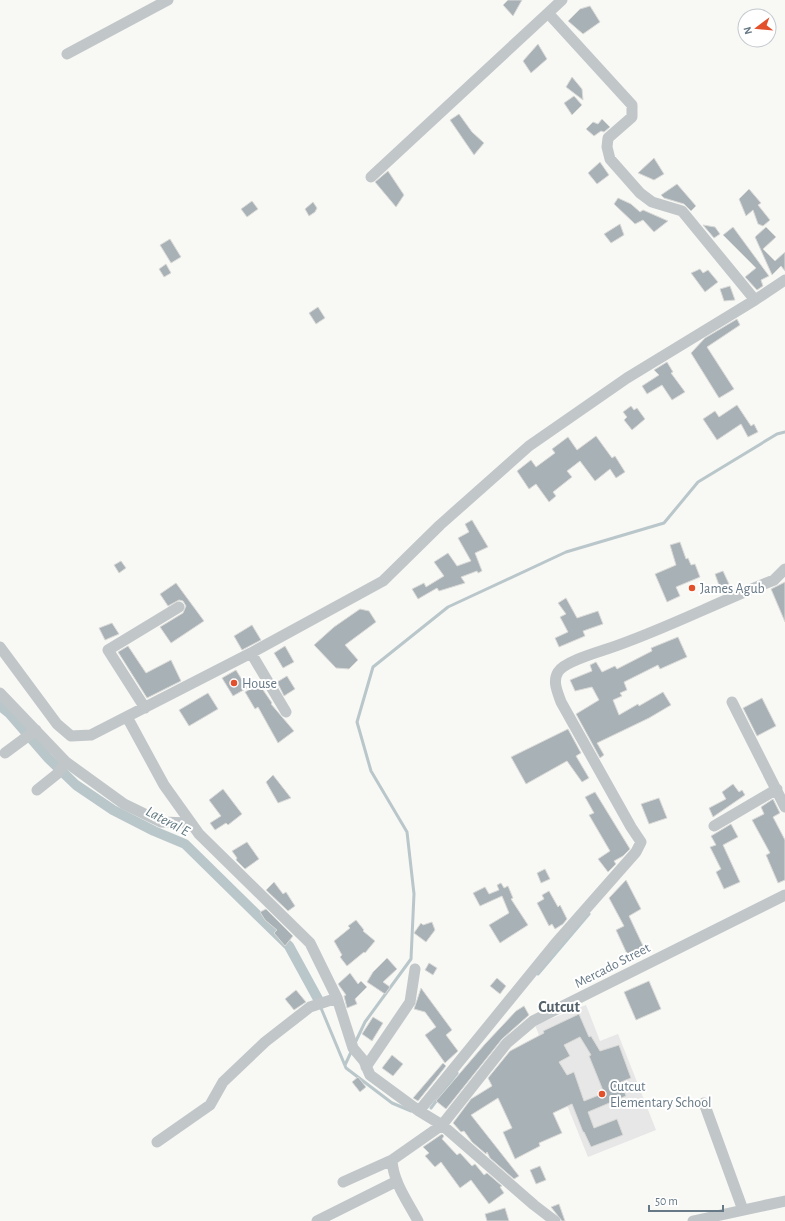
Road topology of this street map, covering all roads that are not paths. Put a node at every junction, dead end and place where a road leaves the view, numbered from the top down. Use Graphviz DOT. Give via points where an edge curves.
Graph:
graph roads {
  1 [pos="168,0"];
  2 [pos="562,0"];
  3 [pos="548,13"];
  4 [pos="67,54"];
  5 [pos="371,177"];
  6 [pos="785,280"];
  7 [pos="755,300"];
  8 [pos="785,569"];
  9 [pos="179,607"];
  10 [pos="0,647"];
  11 [pos="251,653"];
  12 [pos="0,694"];
  13 [pos="732,702"];
  14 [pos="145,708"];
  15 [pos="286,712"];
  16 [pos="127,717"];
  17 [pos="35,731"];
  18 [pos="4,753"];
  19 [pos="62,767"];
  20 [pos="777,789"];
  21 [pos="37,790"];
  22 [pos="785,808"];
  23 [pos="191,823"];
  24 [pos="714,826"];
  25 [pos="785,895"];
  26 [pos="415,969"];
  27 [pos="337,998"];
  28 [pos="365,1064"];
  29 [pos="704,1103"];
  30 [pos="419,1111"];
  31 [pos="442,1125"];
  32 [pos="157,1142"];
  33 [pos="392,1160"];
  34 [pos="397,1181"];
  35 [pos="343,1182"];
  36 [pos="785,1201"];
  37 [pos="743,1210"];
  38 [pos="317,1221"];
  39 [pos="418,1221"];
  40 [pos="554,1221"];
  41 [pos="693,1221"];
  1 -- 4 [label="street"];
  2 -- 3 [label="street"];
  3 -- 5 [label="street"];
  3 -- 7 [label="street" via="632,105 632,117 608,138 610,159 640,194 652,202 682,211"];
  6 -- 7 [label="street"];
  7 -- 11 [label="street" via="627,378 529,446 440,525 383,582"];
  8 -- 30 [label="street" via="774,580 640,638 589,655 566,665 558,672 555,684 561,702 641,842 636,852 555,944"];
  9 -- 14 [label="street" via="108,650"];
  10 -- 16 [label="street" via="57,724 71,736 92,735"];
  11 -- 14 [label="street"];
  11 -- 15 [label="street"];
  12 -- 17 [label="street"];
  13 -- 20 [label="street"];
  14 -- 16 [label="street"];
  16 -- 23 [label="street" via="164,785"];
  17 -- 18 [label="street"];
  17 -- 19 [label="street"];
  19 -- 21 [label="street"];
  19 -- 23 [label="street" via="124,804 161,822"];
  20 -- 22 [label="street"];
  20 -- 24 [label="street"];
  23 -- 27 [label="street" via="199,834 310,943"];
  25 -- 31 [label="street, Mercado Street" via="533,1022 507,1043"];
  26 -- 28 [label="street" via="410,1002"];
  27 -- 28 [label="street" via="353,1048"];
  27 -- 32 [label="street" via="310,1007 264,1042 224,1082 210,1104"];
  28 -- 30 [label="street" via="370,1075 381,1085"];
  29 -- 37 [label="street"];
  30 -- 31 [label="street"];
  31 -- 33 [label="street, Mercado Street"];
  31 -- 40 [label="street"];
  33 -- 34 [label="street"];
  33 -- 35 [label="street, Mercado Street"];
  34 -- 38 [label="street"];
  34 -- 39 [label="street"];
  36 -- 37 [label="street"];
  37 -- 41 [label="street"];
}
